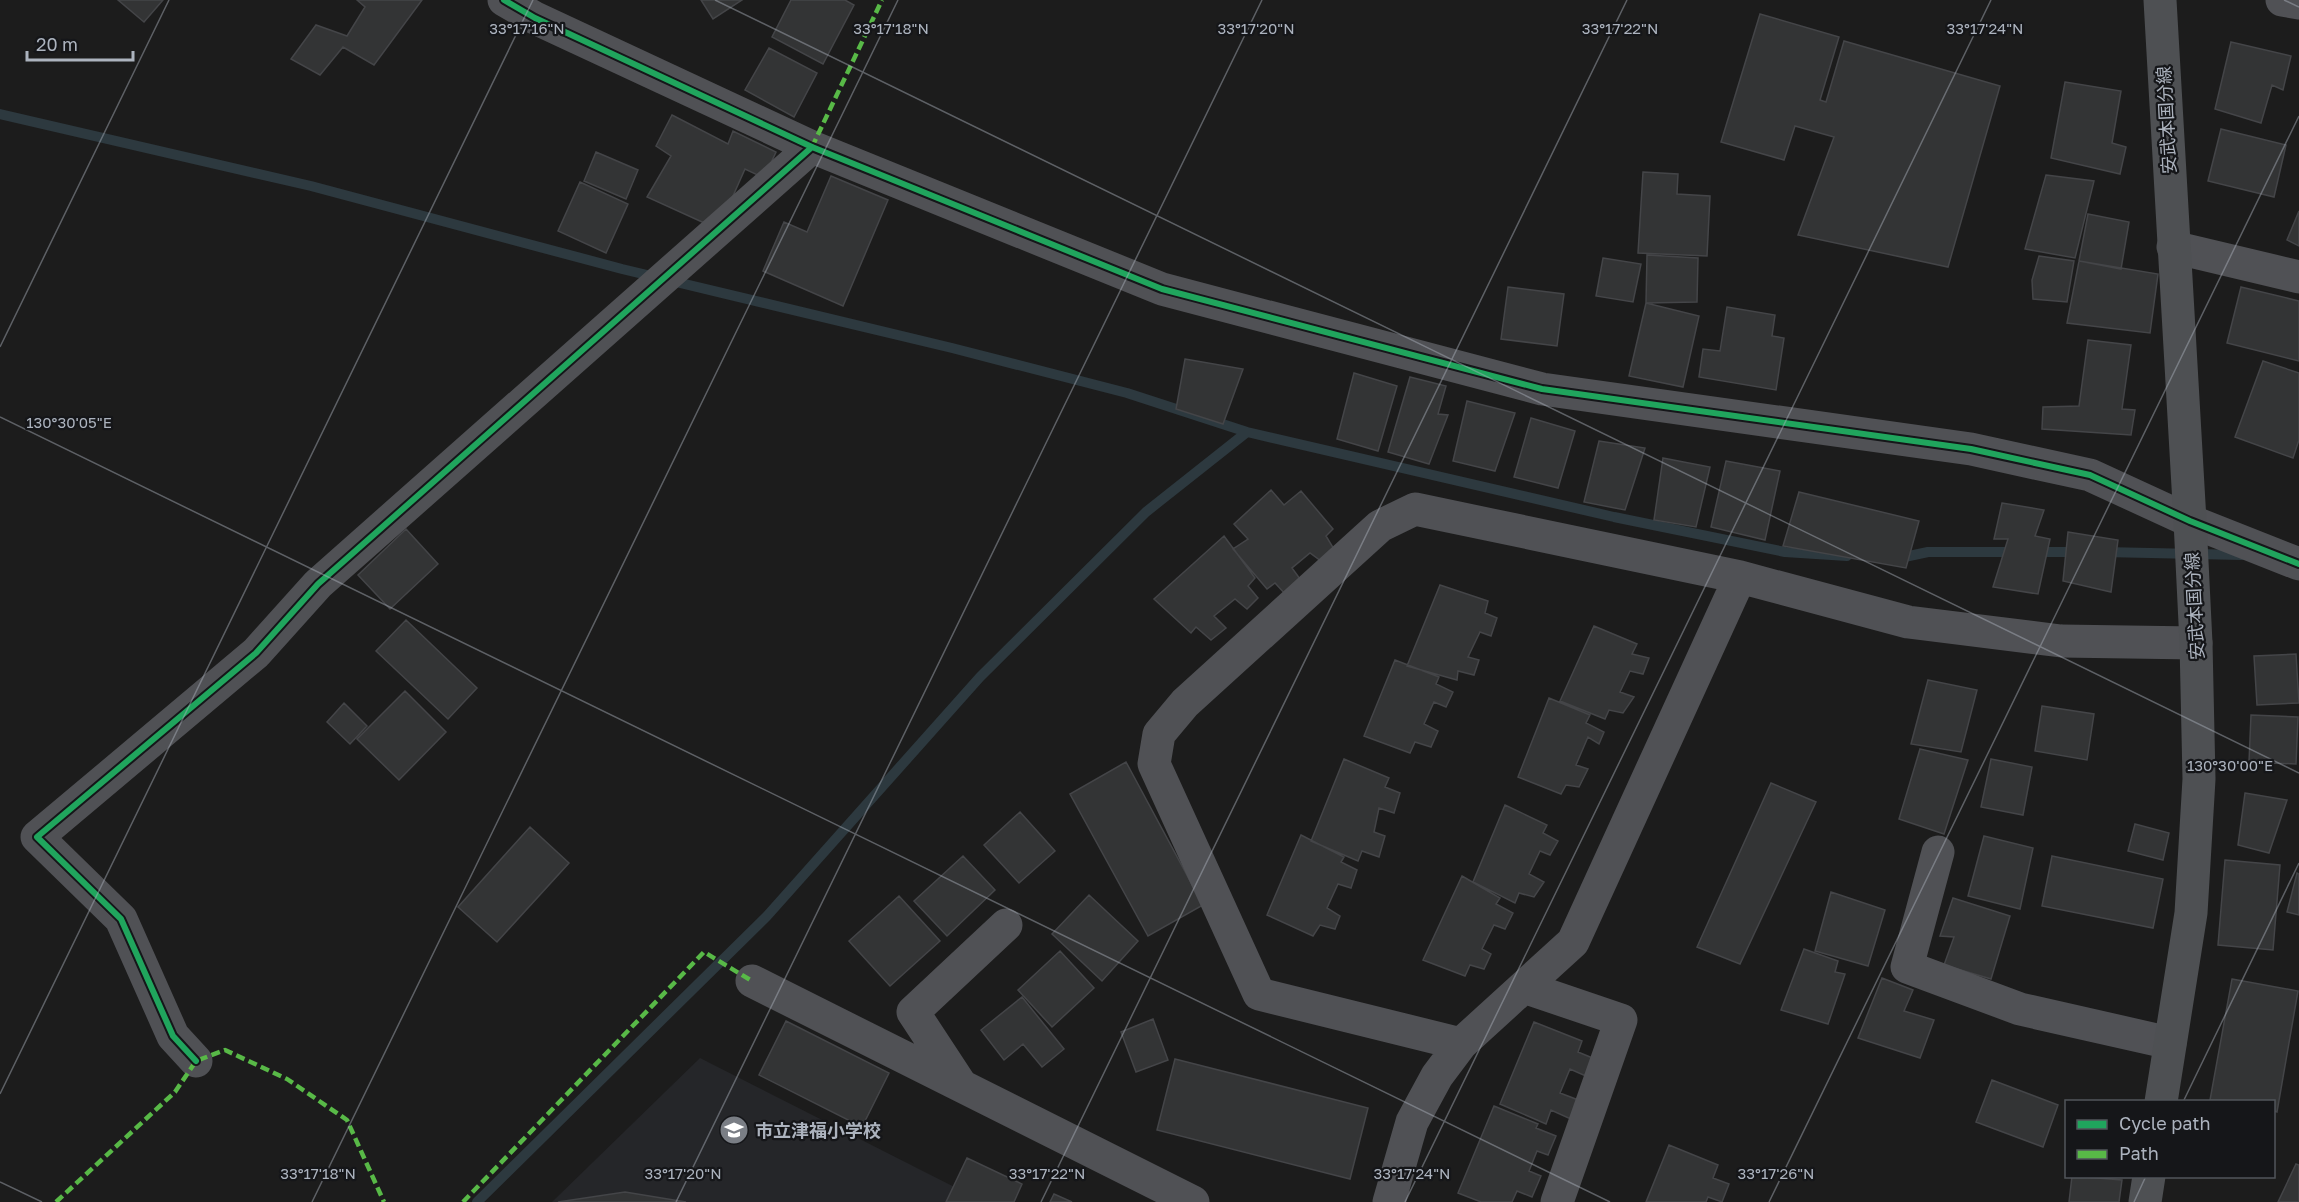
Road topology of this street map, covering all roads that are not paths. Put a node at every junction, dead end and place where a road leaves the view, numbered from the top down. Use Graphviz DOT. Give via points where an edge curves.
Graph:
graph roads {
  1 [pos="504,0"];
  2 [pos="2160,0"];
  3 [pos="2282,0"];
  4 [pos="2299,3"];
  5 [pos="812,147"];
  6 [pos="2173,247"];
  7 [pos="2299,277"];
  8 [pos="2190,520"];
  9 [pos="2299,564"];
  10 [pos="1740,577"];
  11 [pos="2196,643"];
  12 [pos="1938,852"];
  13 [pos="1006,925"];
  14 [pos="752,981"];
  15 [pos="1524,987"];
  16 [pos="2170,1042"];
  17 [pos="1461,1044"];
  18 [pos="196,1061"];
  19 [pos="962,1086"];
  20 [pos="2161,1100"];
  21 [pos="2149,1178"];
  22 [pos="1193,1202"];
  23 [pos="1389,1202"];
  24 [pos="1557,1202"];
  25 [pos="2145,1202"];
  1 -- 5 [label="street"];
  2 -- 6 [label="main road, 安武本国分線"];
  3 -- 4 [label="street"];
  5 -- 8 [label="street" via="1162,289 1542,388 1971,449 2090,475"];
  5 -- 18 [label="street" via="318,584 256,653 38,837 121,919 172,1036"];
  6 -- 7 [label="street"];
  6 -- 8 [label="main road, 安武本国分線"];
  8 -- 9 [label="street"];
  8 -- 11 [label="main road, 安武本国分線"];
  10 -- 11 [label="street" via="1908,622 2061,641"];
  10 -- 15 [label="street" via="1573,942"];
  10 -- 17 [label="street" via="1415,508 1380,526 1185,703 1160,734 1154,764 1259,994"];
  11 -- 16 [label="main road, 安武本国分線" via="2199,778 2191,913"];
  12 -- 16 [label="street" via="1907,967 2020,1009"];
  13 -- 19 [label="street" via="913,1012"];
  14 -- 19 [label="street"];
  15 -- 17 [label="street"];
  15 -- 24 [label="street" via="1621,1020"];
  16 -- 20 [label="main road, 安武本国分線"];
  17 -- 23 [label="street" via="1437,1076 1412,1122"];
  19 -- 22 [label="street"];
  21 -- 25 [label="main road"];
}
